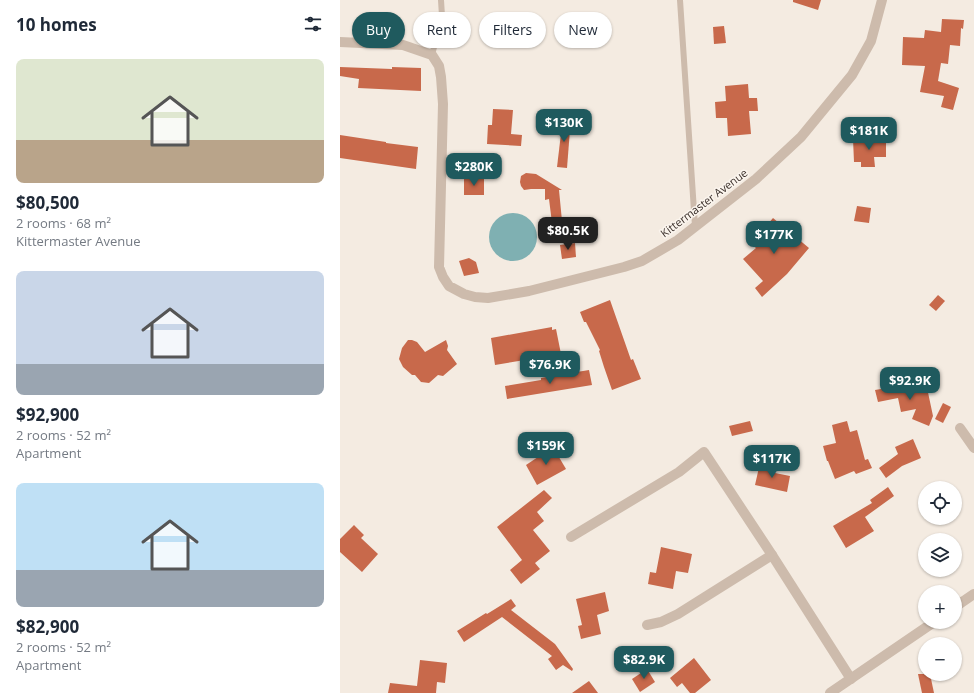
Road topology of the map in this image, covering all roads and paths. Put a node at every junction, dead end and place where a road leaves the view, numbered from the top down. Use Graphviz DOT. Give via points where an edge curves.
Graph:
graph roads {
  1 [pos="441,0"];
  2 [pos="680,0"];
  3 [pos="882,0"];
  4 [pos="340,42"];
  5 [pos="432,55"];
  6 [pos="695,226"];
  7 [pos="960,428"];
  8 [pos="974,448"];
  9 [pos="571,537"];
  10 [pos="772,555"];
  11 [pos="974,594"];
  12 [pos="962,602"];
  13 [pos="647,625"];
  14 [pos="924,629"];
  15 [pos="851,679"];
  16 [pos="830,693"];
  1 -- 5 [label="lane" via="442,16"];
  2 -- 6 [label="lane"];
  3 -- 6 [label="street, Kittermaster Avenue" via="871,41 852,75 800,137 756,179"];
  4 -- 5 [label="street" via="403,45"];
  5 -- 6 [label="street, Kittermaster Avenue" via="442,77 439,267 449,286 464,294 488,298 529,291 642,261 678,240"];
  7 -- 8 [label="street"];
  9 -- 10 [label="street" via="679,472 704,452"];
  10 -- 13 [label="street" via="678,614"];
  10 -- 15 [label="street"];
  11 -- 12 [label="street"];
  14 -- 15 [label="street"];
  15 -- 16 [label="street"];
}
